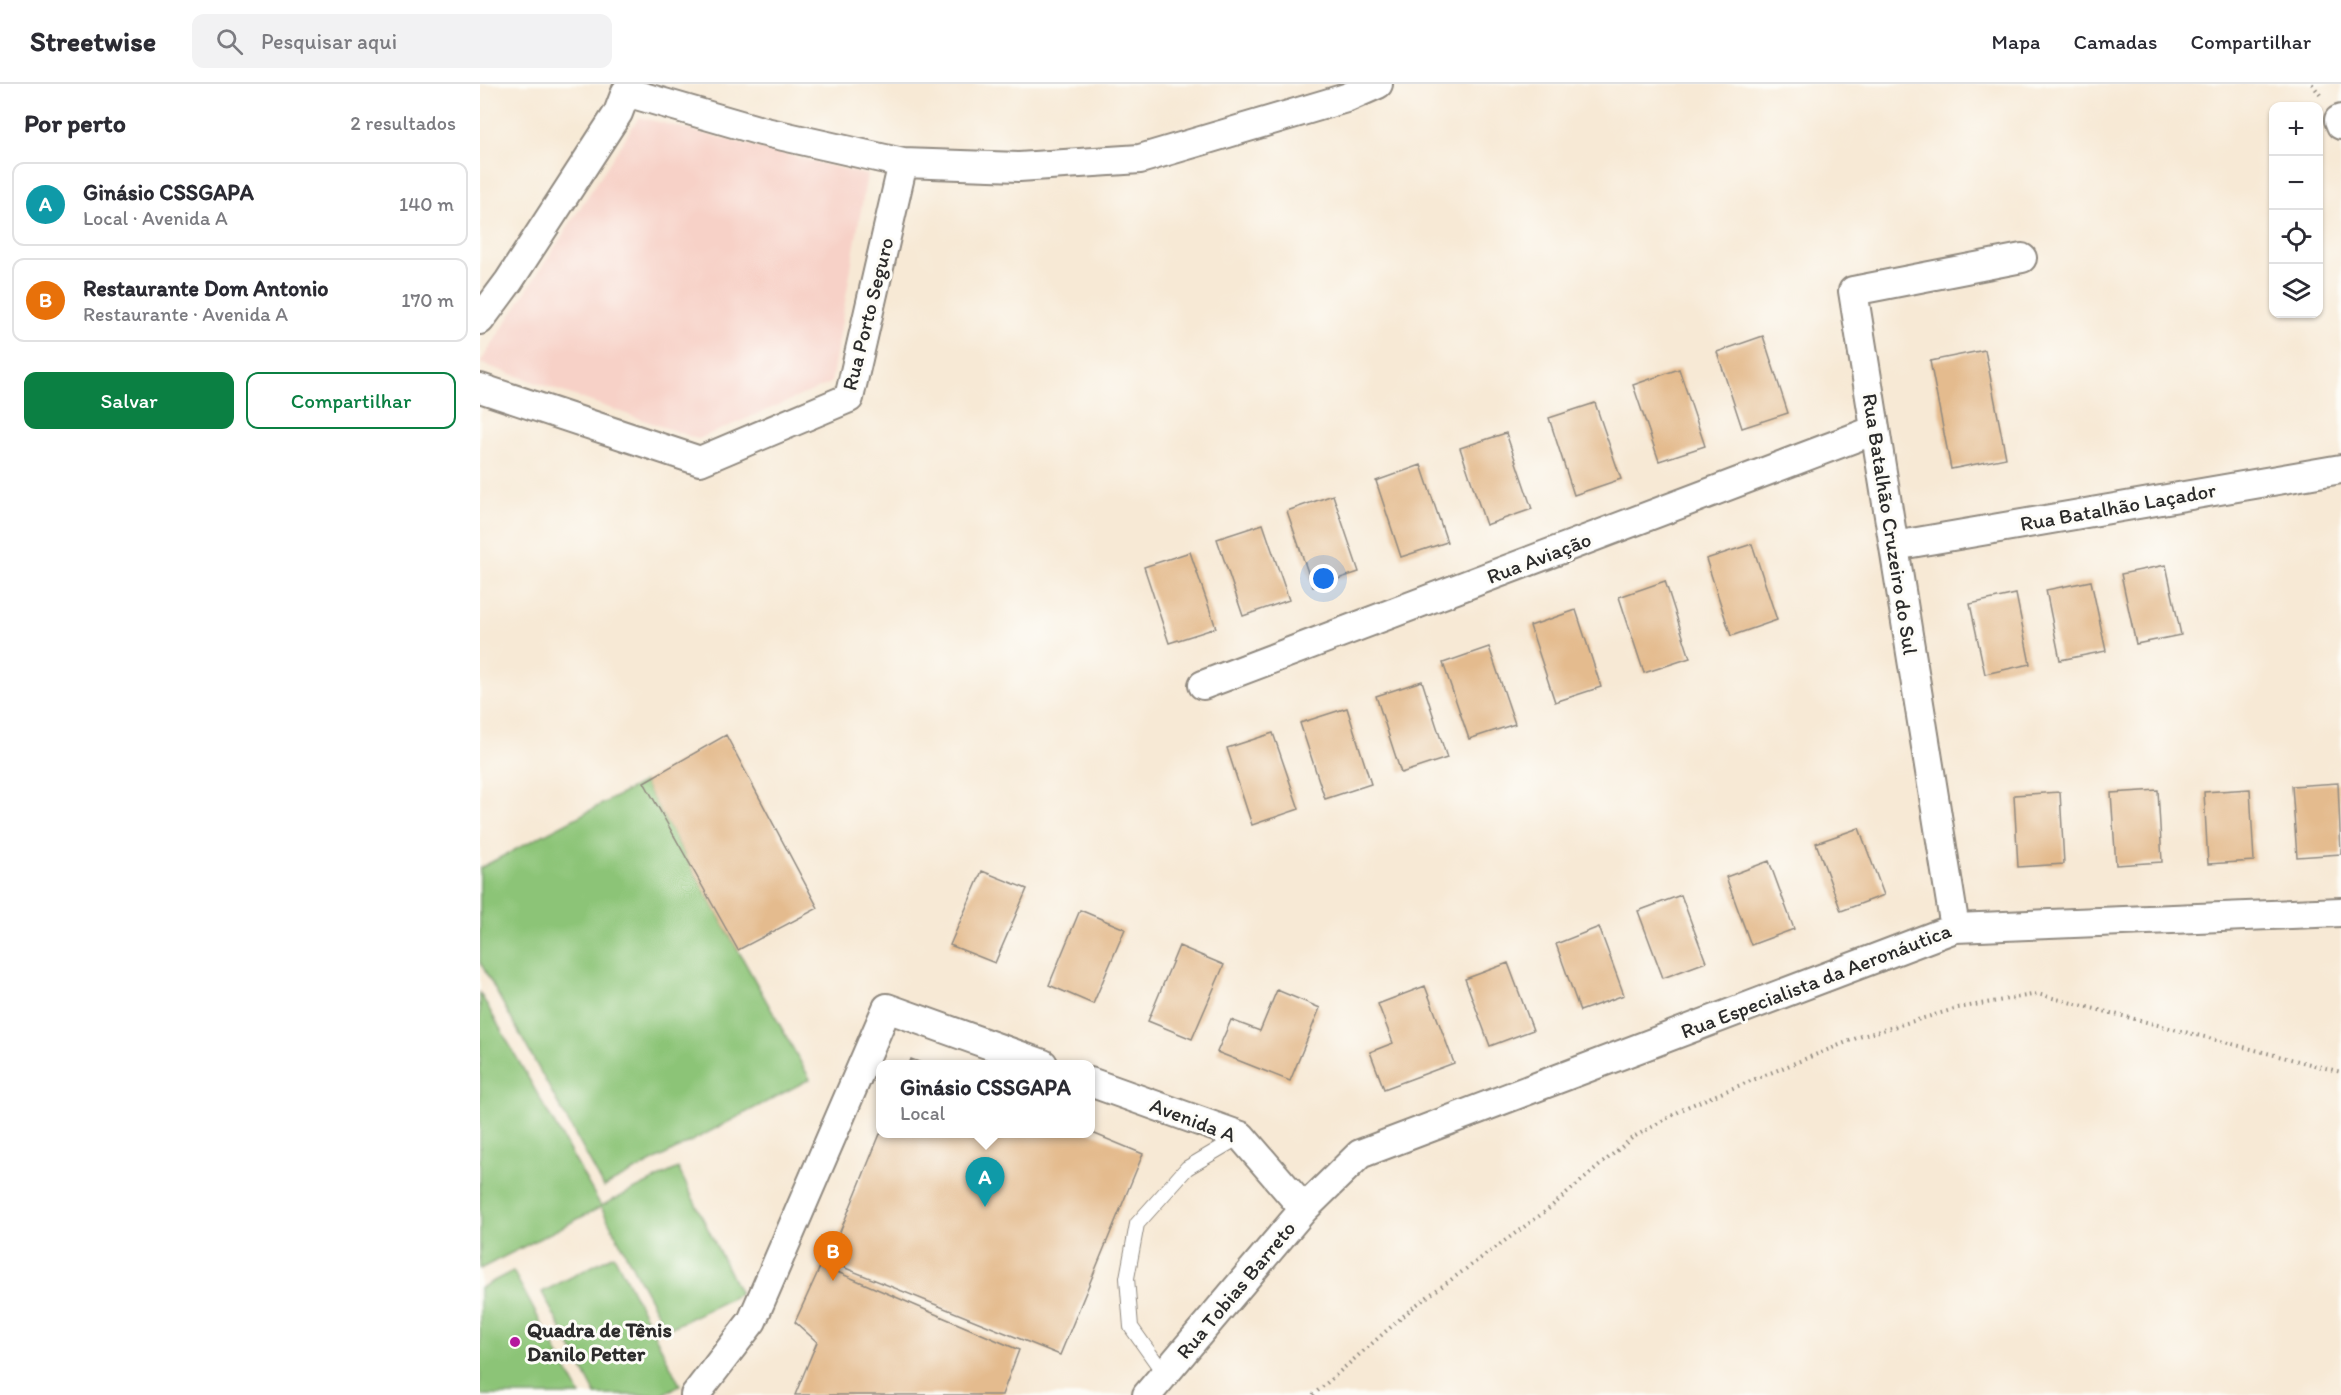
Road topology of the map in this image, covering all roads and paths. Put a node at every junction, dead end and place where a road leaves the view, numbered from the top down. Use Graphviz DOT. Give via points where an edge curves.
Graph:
graph roads {
  1 [pos="1378,84"];
  2 [pos="624,88"];
  3 [pos="903,163"];
  4 [pos="2022,258"];
  5 [pos="480,320"];
  6 [pos="480,388"];
  7 [pos="1875,430"];
  8 [pos="2341,469"];
  9 [pos="1894,546"];
  10 [pos="1203,686"];
  11 [pos="2341,912"];
  12 [pos="1955,928"];
  13 [pos="1029,1060"];
  14 [pos="2341,1072"];
  15 [pos="1095,1084"];
  16 [pos="1241,1136"];
  17 [pos="1327,1188"];
  18 [pos="1304,1209"];
  19 [pos="1156,1385"];
  20 [pos="695,1395"];
  21 [pos="1313,1395"];
  1 -- 3 [label="street" via="1346,98 1140,159 1019,167"];
  2 -- 3 [label="street" via="761,131"];
  2 -- 5 [label="street" via="618,114"];
  3 -- 6 [label="street, Rua Porto Seguro" via="849,398 700,460"];
  4 -- 7 [label="street, Rua Batalhão Cruzeiro do Sul" via="1853,291"];
  7 -- 9 [label="street, Rua Batalhão Cruzeiro do Sul"];
  7 -- 10 [label="street, Rua Aviação"];
  8 -- 9 [label="street, Rua Batalhão Laçador"];
  9 -- 12 [label="street, Rua Batalhão Cruzeiro do Sul"];
  11 -- 12 [label="street, Rua Especialista da Aeronáutica"];
  12 -- 17 [label="street, Rua Especialista da Aeronáutica" via="1360,1154"];
  13 -- 20 [label="street" via="887,1008 752,1321"];
  14 -- 21 [label="path" via="2037,994 1958,1008 1859,1037 1689,1106 1632,1138 1546,1211 1416,1305"];
  15 -- 16 [label="street, Avenida A"];
  16 -- 18 [label="street, Avenida A"];
  16 -- 19 [label="lane" via="1187,1168 1137,1224 1127,1278 1131,1327"];
  17 -- 18 [label="street, Rua Tobias Barreto"];
  18 -- 19 [label="street, Rua Tobias Barreto"];
}
